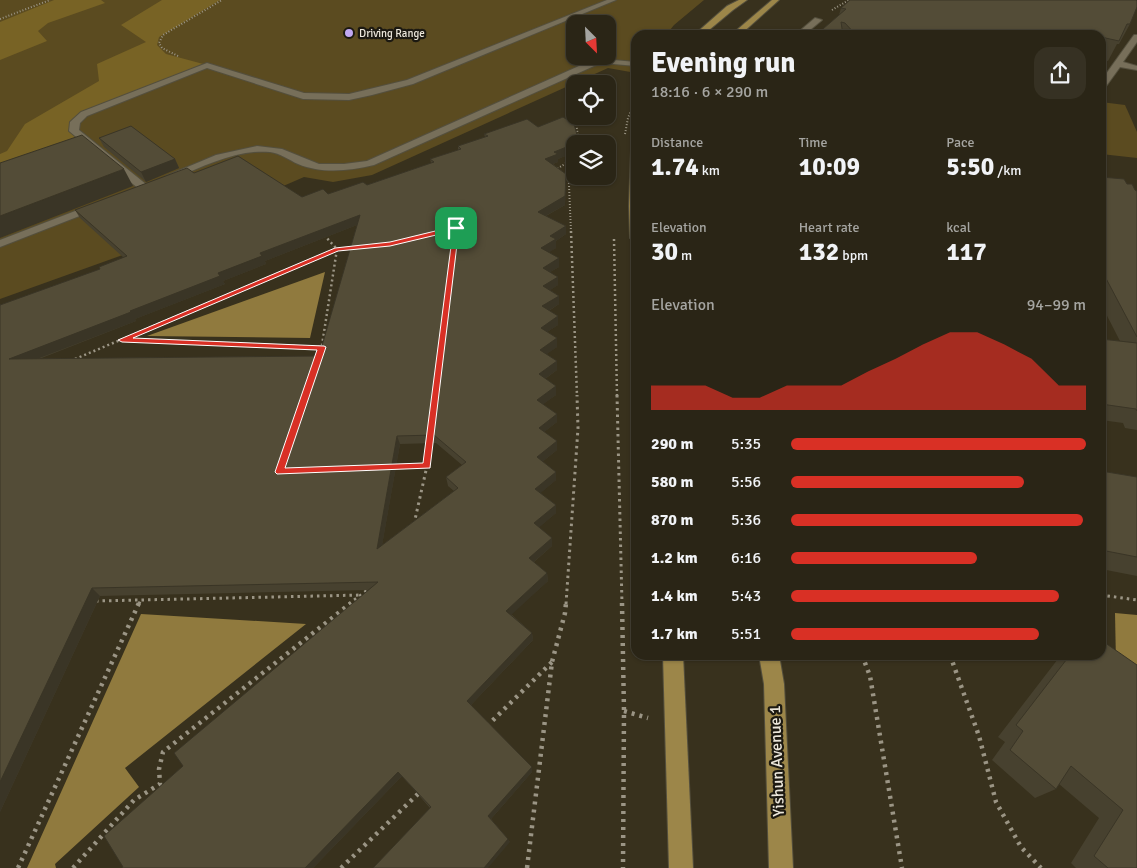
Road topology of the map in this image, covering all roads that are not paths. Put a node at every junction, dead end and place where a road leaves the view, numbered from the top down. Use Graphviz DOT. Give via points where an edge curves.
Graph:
graph roads {
  1 [pos="613,0"];
  2 [pos="744,0"];
  3 [pos="776,0"];
  4 [pos="818,20"];
  5 [pos="704,30"];
  6 [pos="741,30"];
  7 [pos="805,30"];
  8 [pos="1137,36"];
  9 [pos="631,64"];
  10 [pos="1119,64"];
  11 [pos="1137,68"];
  12 [pos="1106,80"];
  13 [pos="104,139"];
  14 [pos="85,146"];
  15 [pos="107,202"];
  16 [pos="0,244"];
  17 [pos="673,660"];
  18 [pos="770,660"];
  19 [pos="681,868"];
  20 [pos="781,868"];
  1 -- 14 [label="lane" via="410,82 349,97 303,96 207,66 84,114 75,122 74,131"];
  2 -- 5 [label="main road"];
  3 -- 6 [label="main road"];
  4 -- 7 [label="lane"];
  8 -- 10 [label="lane"];
  9 -- 14 [label="lane" via="602,61 591,64 370,163 349,168 316,166 272,149 255,149 218,158 147,186"];
  10 -- 11 [label="lane"];
  10 -- 12 [label="lane"];
  13 -- 14 [label="lane"];
  15 -- 16 [label="lane"];
  17 -- 19 [label="main road"];
  18 -- 20 [label="main road, Yishun Avenue 1" via="774,684"];
}
